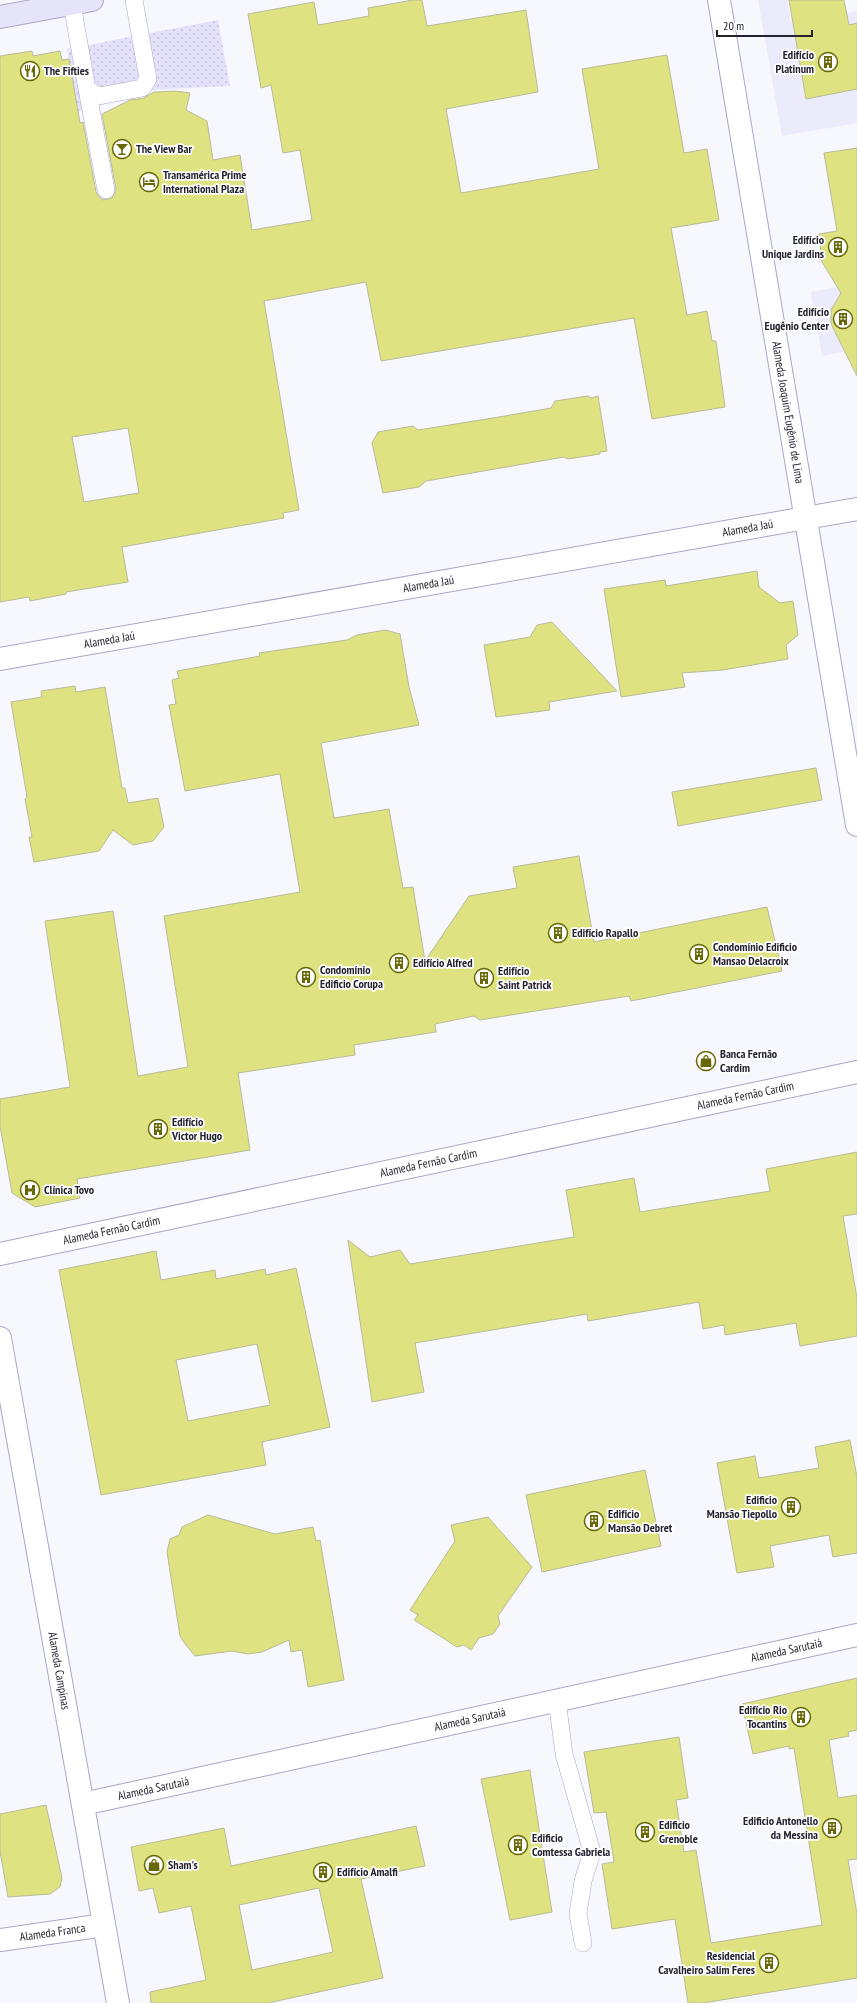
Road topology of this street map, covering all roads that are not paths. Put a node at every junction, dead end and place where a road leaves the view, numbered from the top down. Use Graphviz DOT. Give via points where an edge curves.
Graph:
graph roads {
  1 [pos="134,0"];
  2 [pos="719,0"];
  3 [pos="82,2"];
  4 [pos="0,17"];
  5 [pos="87,89"];
  6 [pos="106,190"];
  7 [pos="857,509"];
  8 [pos="806,517"];
  9 [pos="0,659"];
  10 [pos="857,825"];
  11 [pos="857,1072"];
  12 [pos="0,1254"];
  13 [pos="0,1338"];
  14 [pos="4,1384"];
  15 [pos="857,1634"];
  16 [pos="557,1700"];
  17 [pos="83,1804"];
  18 [pos="104,1925"];
  19 [pos="0,1940"];
  20 [pos="583,1943"];
  21 [pos="118,2003"];
  1 -- 5 [label="lane" via="148,79 142,88 98,96"];
  2 -- 8 [label="street, Alameda Joaquim Eugênio de Lima"];
  3 -- 4 [label="street"];
  3 -- 5 [label="lane"];
  5 -- 6 [label="lane"];
  7 -- 8 [label="street, Alameda Jaú"];
  8 -- 9 [label="street, Alameda Jaú"];
  8 -- 10 [label="street, Alameda Joaquim Eugênio de Lima"];
  11 -- 12 [label="street, Alameda Fernão Cardim"];
  13 -- 14 [label="street, Alameda Campinas"];
  14 -- 17 [label="street, Alameda Campinas"];
  15 -- 16 [label="street, Alameda Sarutaiá"];
  16 -- 17 [label="street, Alameda Sarutaiá"];
  16 -- 20 [label="lane" via="564,1754 592,1852 583,1881 578,1914"];
  17 -- 18 [label="street, Alameda Campinas"];
  18 -- 19 [label="street, Alameda Franca"];
  18 -- 21 [label="street, Alameda Campinas"];
}
